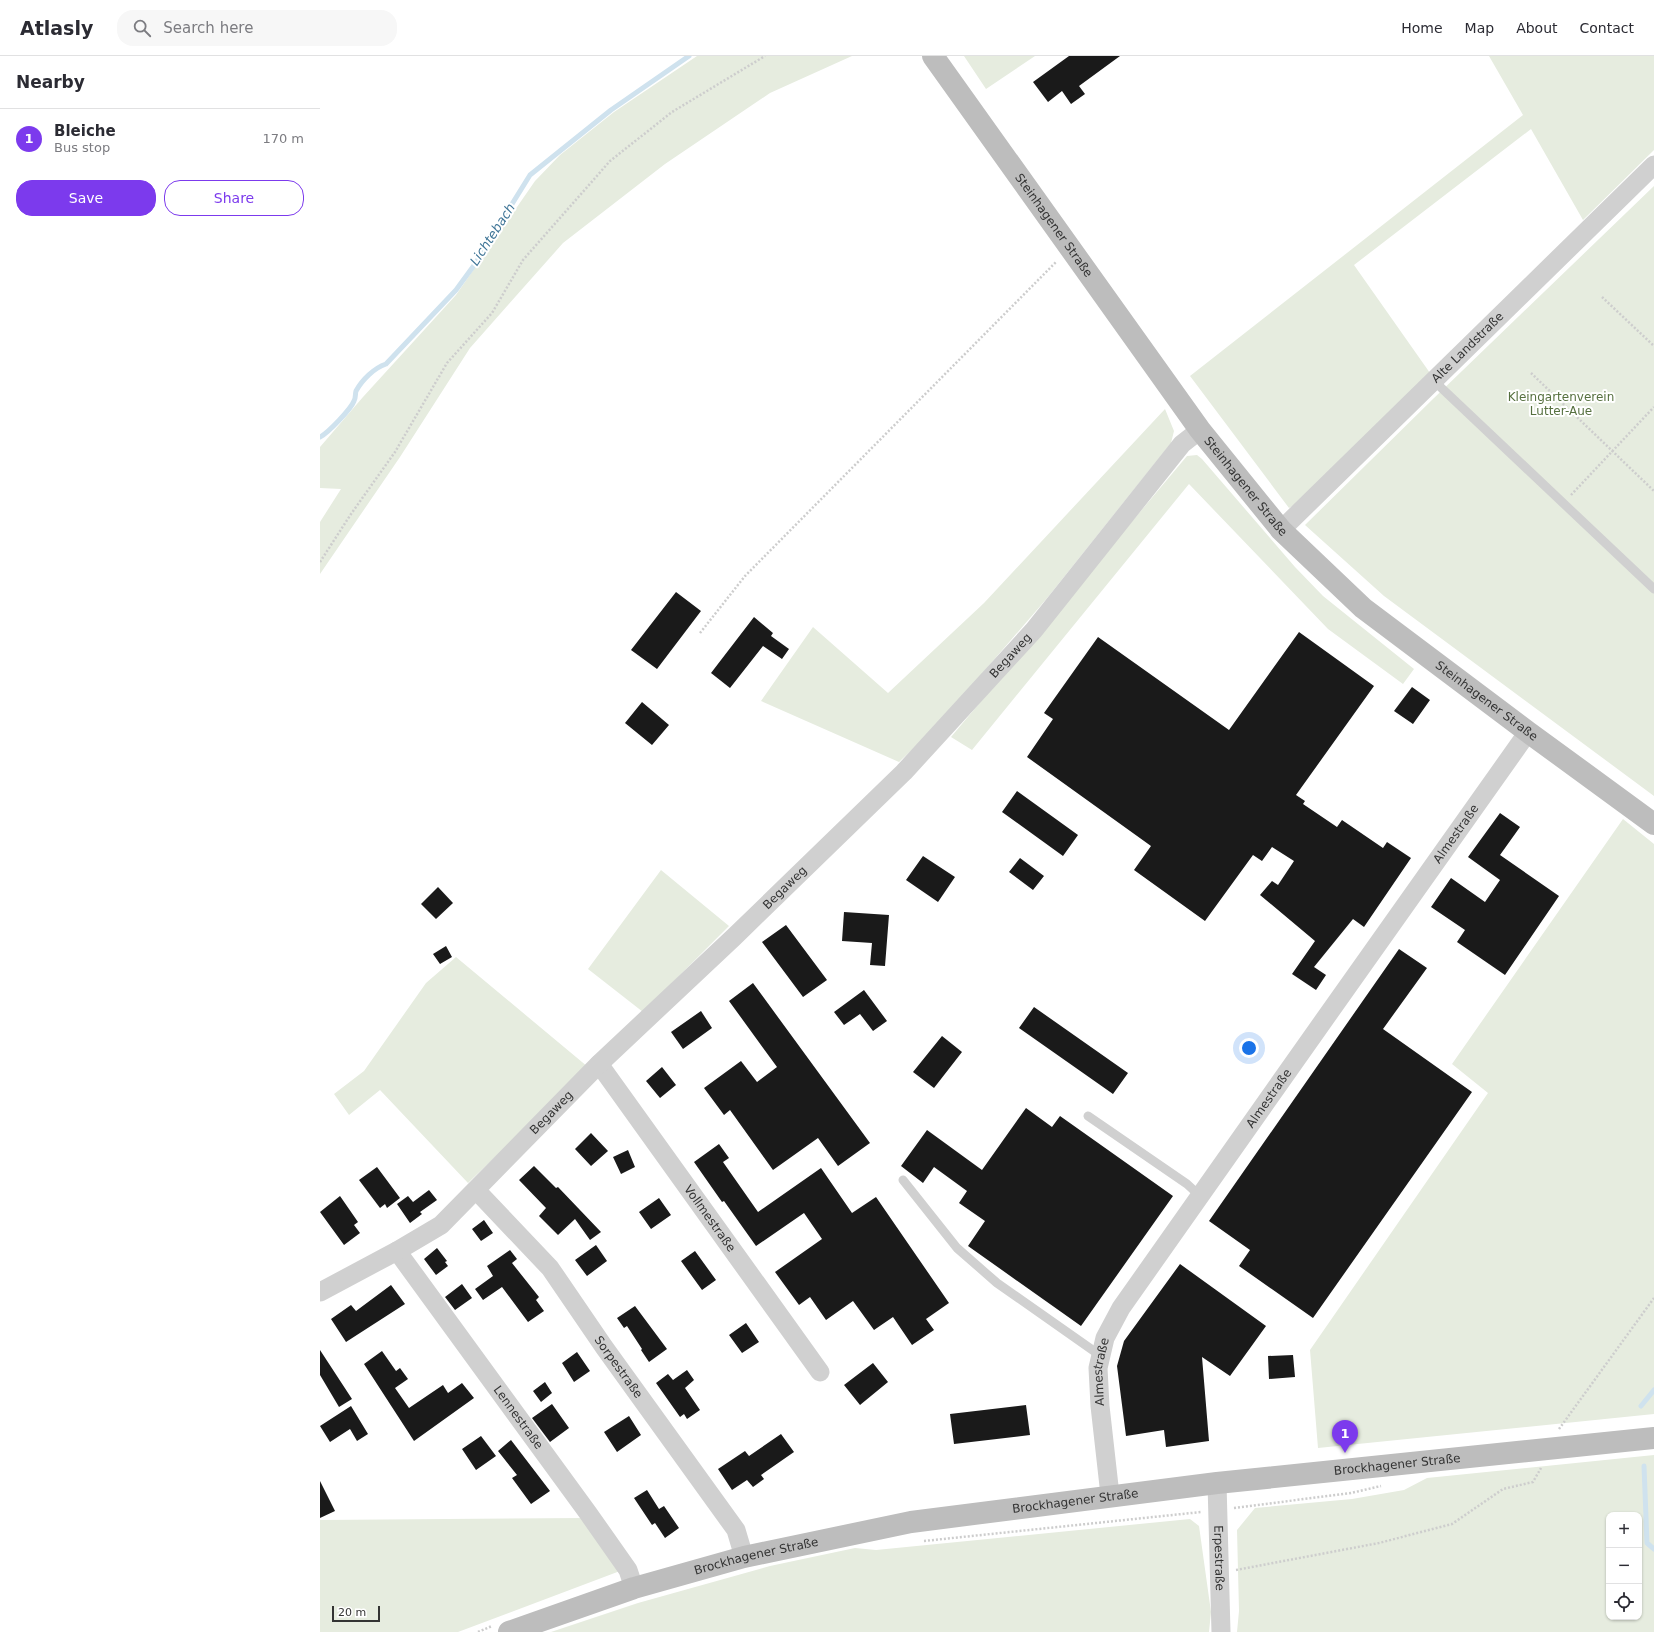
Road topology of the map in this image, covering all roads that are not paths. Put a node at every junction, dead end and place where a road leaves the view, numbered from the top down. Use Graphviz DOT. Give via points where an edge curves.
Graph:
graph roads {
  1 [pos="933,56"];
  2 [pos="1654,165"];
  3 [pos="1433,380"];
  4 [pos="1200,430"];
  5 [pos="1281,530"];
  6 [pos="1654,589"];
  7 [pos="1528,732"];
  8 [pos="1654,824"];
  9 [pos="599,1064"];
  10 [pos="1088,1116"];
  11 [pos="903,1180"];
  12 [pos="476,1190"];
  13 [pos="1200,1196"];
  14 [pos="396,1251"];
  15 [pos="320,1292"];
  16 [pos="1101,1356"];
  17 [pos="820,1372"];
  18 [pos="1654,1438"];
  19 [pos="1217,1483"];
  20 [pos="1110,1496"];
  21 [pos="744,1557"];
  22 [pos="634,1588"];
  23 [pos="509,1632"];
  24 [pos="1221,1632"];
  1 -- 4 [label="main road, Steinhagener Straße"];
  2 -- 3 [label="street, Alte Landstraße"];
  3 -- 5 [label="street, Alte Landstraße"];
  3 -- 6 [label="lane"];
  4 -- 5 [label="main road, Steinhagener Straße"];
  4 -- 9 [label="street, Begaweg" via="1182,444 1034,630 904,772"];
  5 -- 7 [label="main road, Steinhagener Straße" via="1363,608"];
  7 -- 8 [label="main road, Steinhagener Straße"];
  7 -- 13 [label="street, Almestraße"];
  9 -- 12 [label="street, Begaweg"];
  9 -- 17 [label="street, Vollmestraße"];
  10 -- 13 [label="lane" via="1187,1184"];
  11 -- 16 [label="lane" via="957,1248 997,1282"];
  12 -- 14 [label="street, Begaweg" via="440,1225"];
  12 -- 21 [label="street, Sorpestraße" via="550,1268 736,1530"];
  13 -- 16 [label="street, Almestraße" via="1121,1308 1105,1338"];
  14 -- 15 [label="street, Begaweg"];
  14 -- 22 [label="street, Lennestraße" via="588,1513 628,1570"];
  16 -- 20 [label="street, Almestraße" via="1098,1368 1100,1406"];
  18 -- 19 [label="main road, Brockhagener Straße"];
  19 -- 20 [label="main road, Brockhagener Straße"];
  19 -- 24 [label="street, Erpestraße"];
  20 -- 21 [label="main road, Brockhagener Straße" via="911,1522"];
  21 -- 22 [label="main road, Brockhagener Straße"];
  22 -- 23 [label="main road, Brockhagener Straße"];
}
